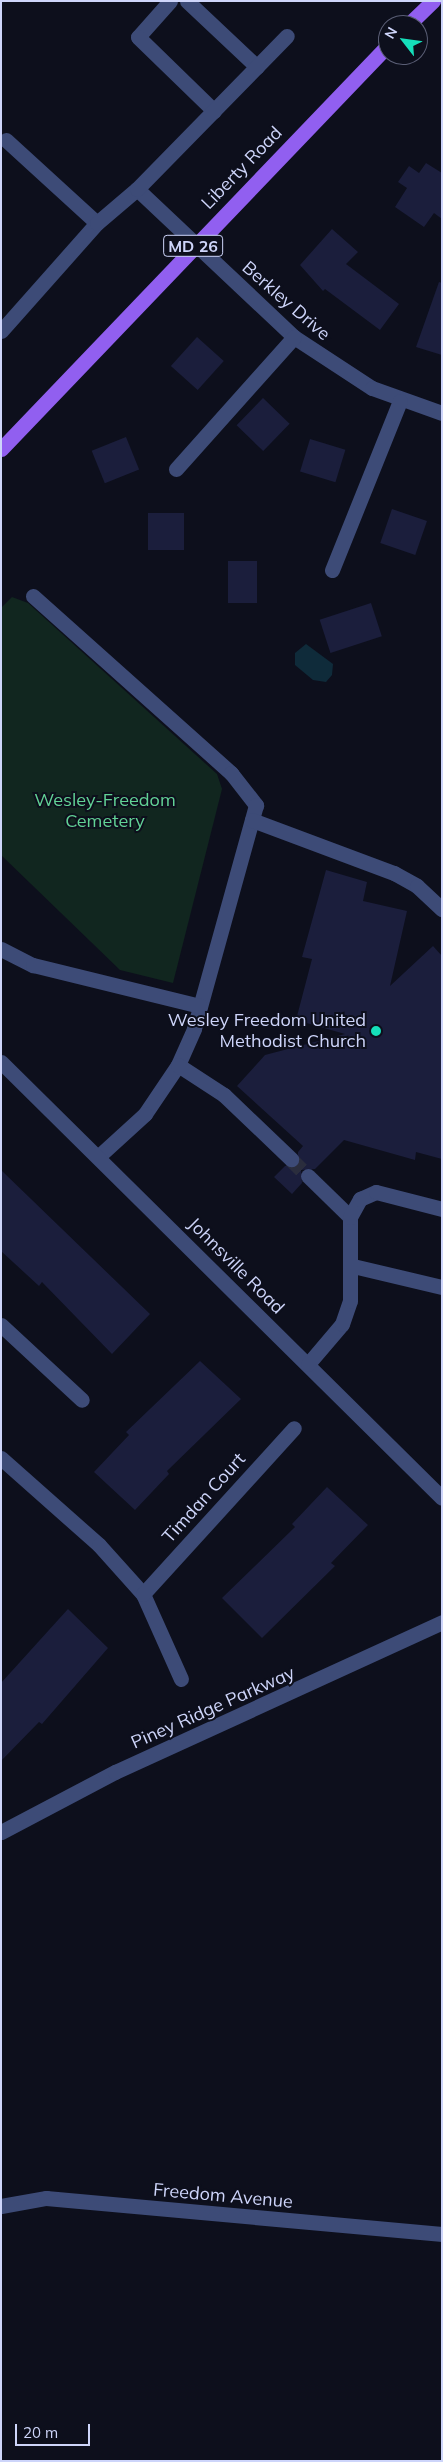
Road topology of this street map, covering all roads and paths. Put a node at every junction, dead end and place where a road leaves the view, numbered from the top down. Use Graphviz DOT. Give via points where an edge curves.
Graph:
graph roads {
  1 [pos="170,1"];
  2 [pos="187,1"];
  3 [pos="432,1"];
  4 [pos="418,15"];
  5 [pos="287,36"];
  6 [pos="378,55"];
  7 [pos="256,67"];
  8 [pos="214,111"];
  9 [pos="6,140"];
  10 [pos="138,189"];
  11 [pos="96,223"];
  12 [pos="194,244"];
  13 [pos="1,331"];
  14 [pos="294,337"];
  15 [pos="400,401"];
  16 [pos="442,413"];
  17 [pos="1,449"];
  18 [pos="176,469"];
  19 [pos="332,570"];
  20 [pos="33,596"];
  21 [pos="252,820"];
  22 [pos="442,909"];
  23 [pos="1,949"];
  24 [pos="200,1006"];
  25 [pos="1,1062"];
  26 [pos="178,1065"];
  27 [pos="98,1156"];
  28 [pos="292,1159"];
  29 [pos="308,1176"];
  30 [pos="442,1209"];
  31 [pos="350,1217"];
  32 [pos="353,1266"];
  33 [pos="442,1288"];
  34 [pos="1,1325"];
  35 [pos="308,1364"];
  36 [pos="82,1400"];
  37 [pos="294,1428"];
  38 [pos="1,1458"];
  39 [pos="442,1498"];
  40 [pos="143,1594"];
  41 [pos="442,1622"];
  42 [pos="181,1679"];
  43 [pos="1,1832"];
  44 [pos="1,2206"];
  45 [pos="442,2234"];
  1 -- 8 [label="street" via="138,37"];
  2 -- 7 [label="street"];
  3 -- 4 [label="main road"];
  5 -- 7 [label="street"];
  6 -- 12 [label="main road, Liberty Road / MD 26"];
  7 -- 8 [label="street"];
  8 -- 10 [label="street"];
  9 -- 11 [label="street"];
  10 -- 11 [label="street"];
  10 -- 12 [label="street, Berkley Drive"];
  11 -- 13 [label="street"];
  12 -- 14 [label="street, Berkley Drive"];
  12 -- 17 [label="main road, Liberty Road / MD 26"];
  14 -- 15 [label="street, Berkley Drive" via="345,372"];
  14 -- 18 [label="street"];
  15 -- 16 [label="street, Berkley Drive"];
  15 -- 19 [label="street"];
  20 -- 21 [label="street" via="231,774 256,805"];
  21 -- 22 [label="street" via="394,873 417,886"];
  21 -- 24 [label="street"];
  23 -- 24 [label="street" via="33,966"];
  24 -- 26 [label="street"];
  25 -- 27 [label="street, Johnsville Road"];
  26 -- 27 [label="street" via="145,1114"];
  26 -- 28 [label="street" via="224,1095"];
  27 -- 35 [label="street, Johnsville Road"];
  29 -- 31 [label="street"];
  30 -- 31 [label="street" via="376,1192 360,1199"];
  31 -- 32 [label="street"];
  32 -- 33 [label="street"];
  32 -- 35 [label="street" via="350,1301 342,1324"];
  34 -- 36 [label="street"];
  35 -- 39 [label="street, Johnsville Road"];
  37 -- 40 [label="street, Timdan Court"];
  38 -- 40 [label="street" via="99,1545"];
  40 -- 42 [label="street"];
  41 -- 43 [label="street, Piney Ridge Parkway" via="116,1772"];
  44 -- 45 [label="street, Freedom Avenue" via="46,2198"];
}
